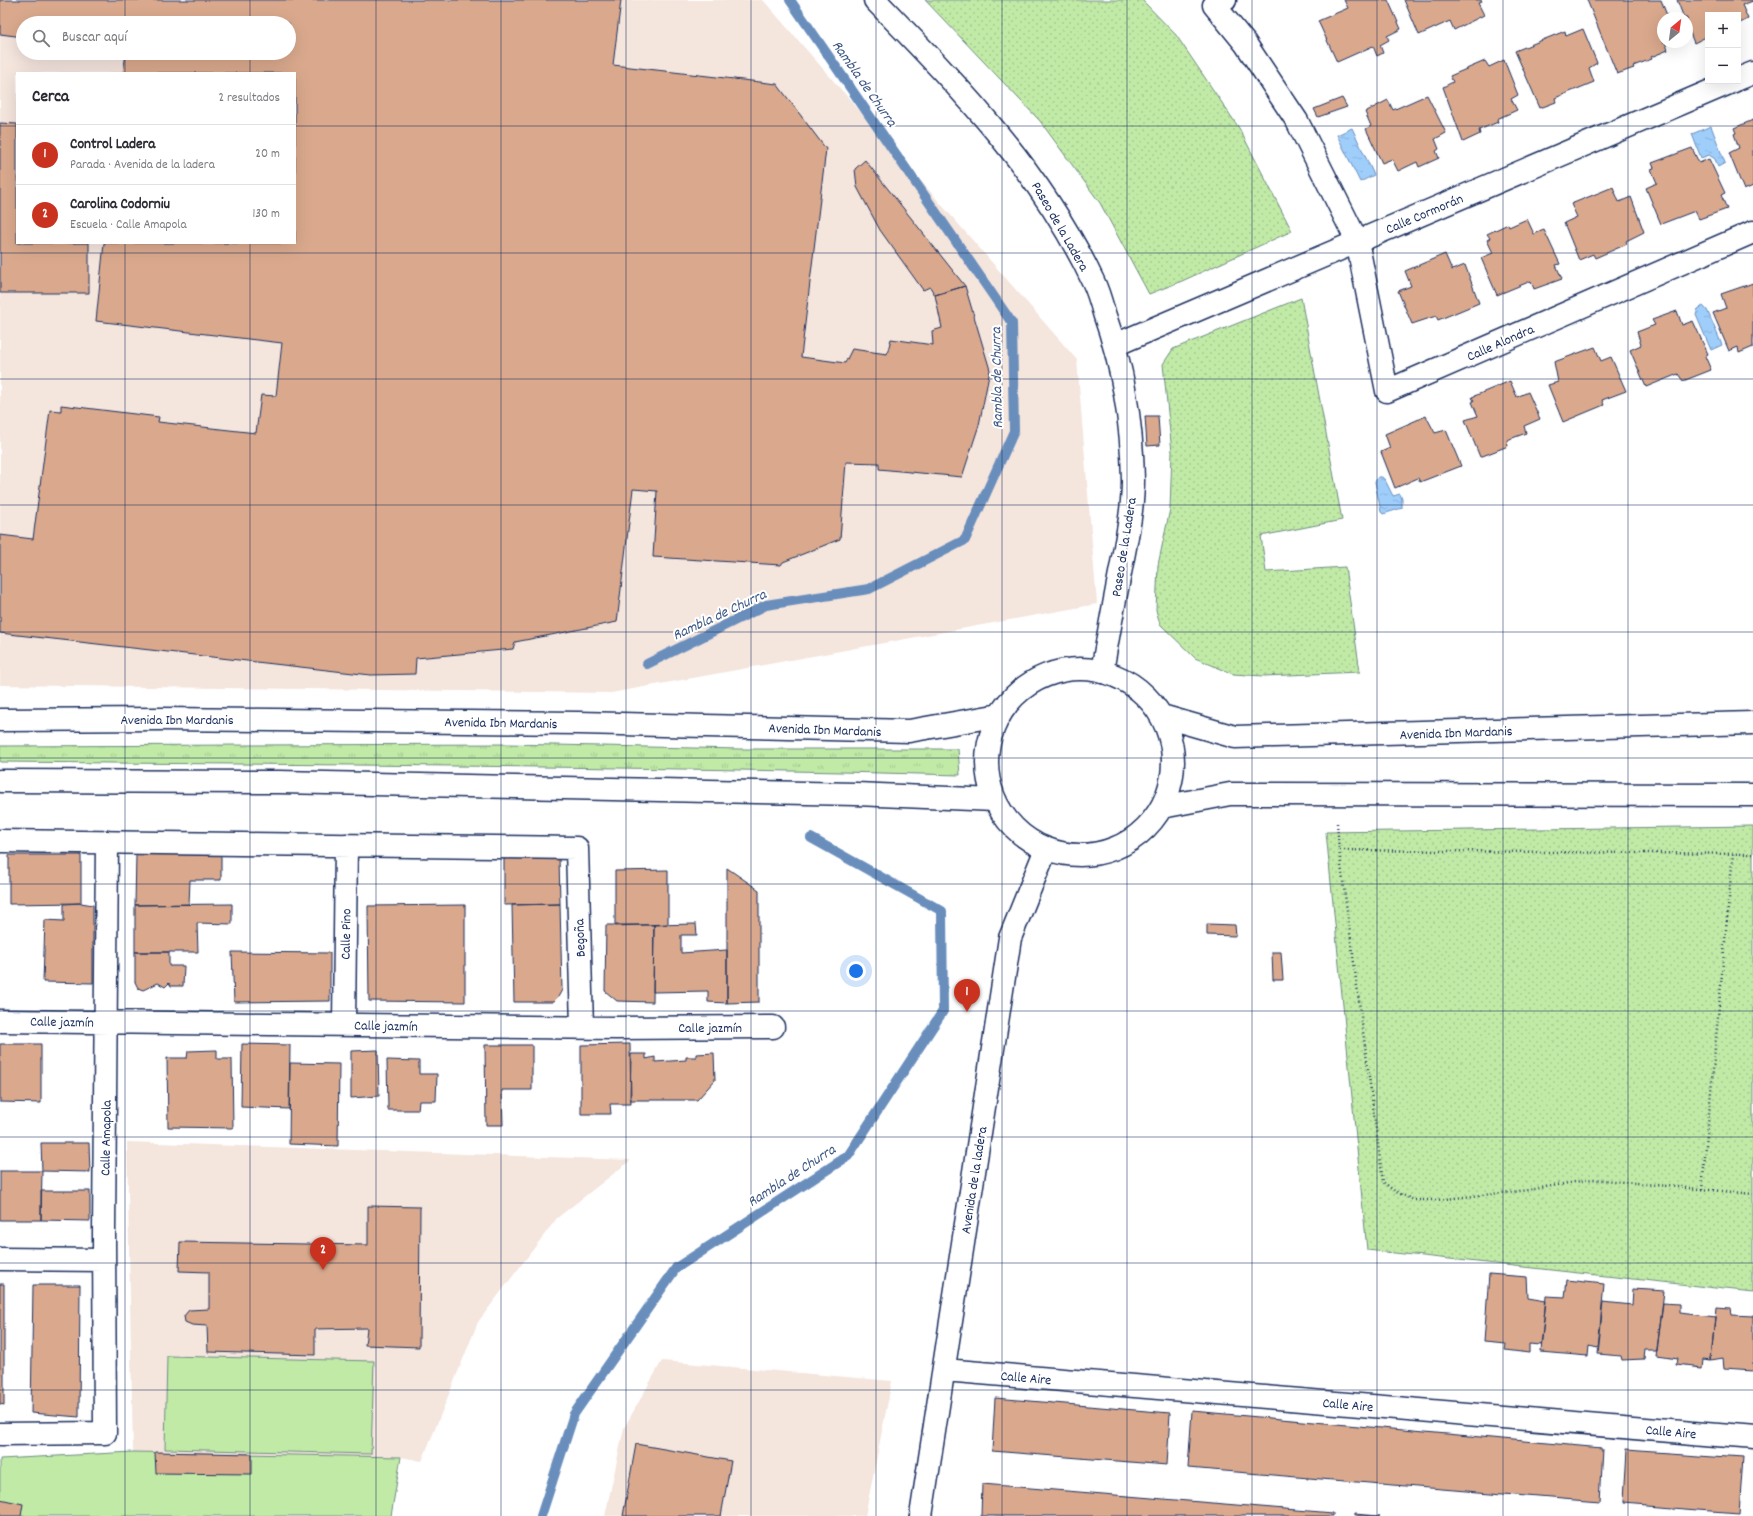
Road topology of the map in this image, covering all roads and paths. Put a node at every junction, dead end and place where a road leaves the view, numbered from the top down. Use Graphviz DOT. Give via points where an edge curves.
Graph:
graph roads {
  1 [pos="875,0"];
  2 [pos="1220,2"];
  3 [pos="1753,73"];
  4 [pos="1741,78"];
  5 [pos="1727,84"];
  6 [pos="1753,232"];
  7 [pos="1357,241"];
  8 [pos="1115,345"];
  9 [pos="1102,672"];
  10 [pos="1000,715"];
  11 [pos="1162,716"];
  12 [pos="0,720"];
  13 [pos="1753,723"];
  14 [pos="0,781"];
  15 [pos="1334,794"];
  16 [pos="1753,795"];
  17 [pos="995,800"];
  18 [pos="1162,807"];
  19 [pos="0,841"];
  20 [pos="107,842"];
  21 [pos="346,845"];
  22 [pos="1046,849"];
  23 [pos="1339,850"];
  24 [pos="1733,854"];
  25 [pos="1753,854"];
  26 [pos="0,1021"];
  27 [pos="106,1022"];
  28 [pos="344,1024"];
  29 [pos="773,1027"];
  30 [pos="582,1028"];
  31 [pos="1702,1189"];
  32 [pos="1753,1194"];
  33 [pos="0,1259"];
  34 [pos="104,1260"];
  35 [pos="944,1370"];
  36 [pos="0,1434"];
  37 [pos="1753,1438"];
  38 [pos="921,1516"];
  1 -- 8 [label="street, Paseo de la Ladera" via="992,124 1032,176 1065,226 1094,282"];
  2 -- 7 [label="street" via="1297,122"];
  3 -- 4 [label="street"];
  5 -- 7 [label="street, Calle Cormorán"];
  6 -- 7 [label="street, Calle Alondra" via="1387,391"];
  7 -- 8 [label="street, Calle Cormorán"];
  8 -- 9 [label="street, Paseo de la Ladera" via="1127,398 1133,482 1127,534"];
  9 -- 10 [label="street" via="1072,669 1044,676 1019,692"];
  9 -- 11 [label="street" via="1126,681 1146,696"];
  10 -- 12 [label="street, Avenida Ibn Mardanis" via="909,731 547,722 160,718"];
  10 -- 17 [label="street" via="989,742 987,772"];
  11 -- 13 [label="street, Avenida Ibn Mardanis" via="1235,738"];
  11 -- 18 [label="street" via="1172,746 1173,777"];
  14 -- 17 [label="street" via="287,782 840,793"];
  15 -- 16 [label="street"];
  15 -- 18 [label="street" via="1230,794"];
  15 -- 23 [label="path"];
  17 -- 22 [label="street" via="1008,821 1025,837"];
  18 -- 22 [label="street" via="1146,829 1125,845 1099,854 1072,855"];
  19 -- 20 [label="street"];
  20 -- 21 [label="street"];
  20 -- 27 [label="street, Calle Amapola"];
  21 -- 28 [label="street, Calle Pino"];
  21 -- 30 [label="street, Begoña" via="577,848"];
  22 -- 35 [label="street, Avenida de la ladera" via="1010,938"];
  23 -- 24 [label="path"];
  23 -- 31 [label="path" via="1383,1182 1396,1192 1414,1200 1529,1190 1592,1179"];
  24 -- 25 [label="path"];
  24 -- 31 [label="path"];
  26 -- 27 [label="street, Calle jazmín"];
  27 -- 28 [label="street, Calle jazmín"];
  27 -- 34 [label="street, Calle Amapola"];
  28 -- 30 [label="street, Calle jazmín"];
  29 -- 30 [label="street, Calle jazmín"];
  31 -- 32 [label="path"];
  33 -- 34 [label="street"];
  34 -- 36 [label="street, Calle Amapola" via="105,1433"];
  35 -- 37 [label="street, Calle Aire"];
  35 -- 38 [label="street, Avenida de la ladera"];
}
